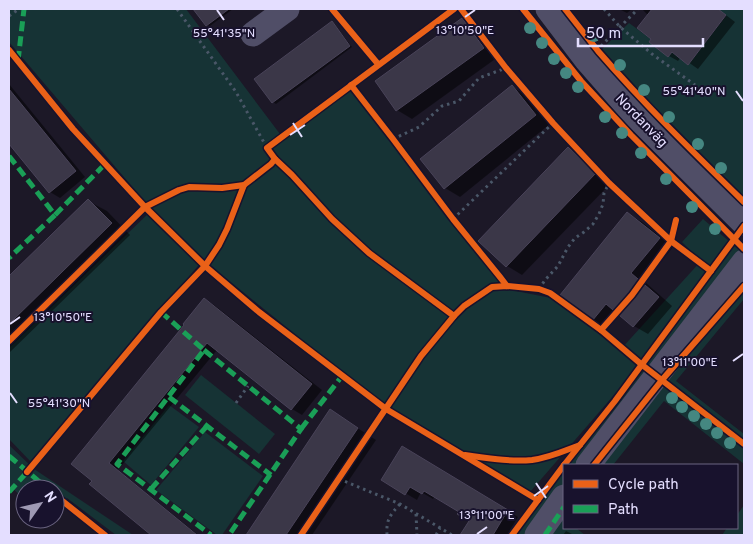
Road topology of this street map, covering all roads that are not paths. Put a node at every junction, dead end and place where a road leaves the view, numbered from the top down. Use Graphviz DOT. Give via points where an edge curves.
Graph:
graph roads {
  1 [pos="288,9"];
  2 [pos="548,9"];
  3 [pos="253,34"];
  4 [pos="744,224"];
  5 [pos="744,262"];
  6 [pos="589,464"];
  7 [pos="563,498"];
  8 [pos="537,535"];
  1 -- 3 [label="street"];
  2 -- 4 [label="street, Nordanväg" via="634,114"];
  5 -- 6 [label="street"];
  7 -- 8 [label="street"];
}
